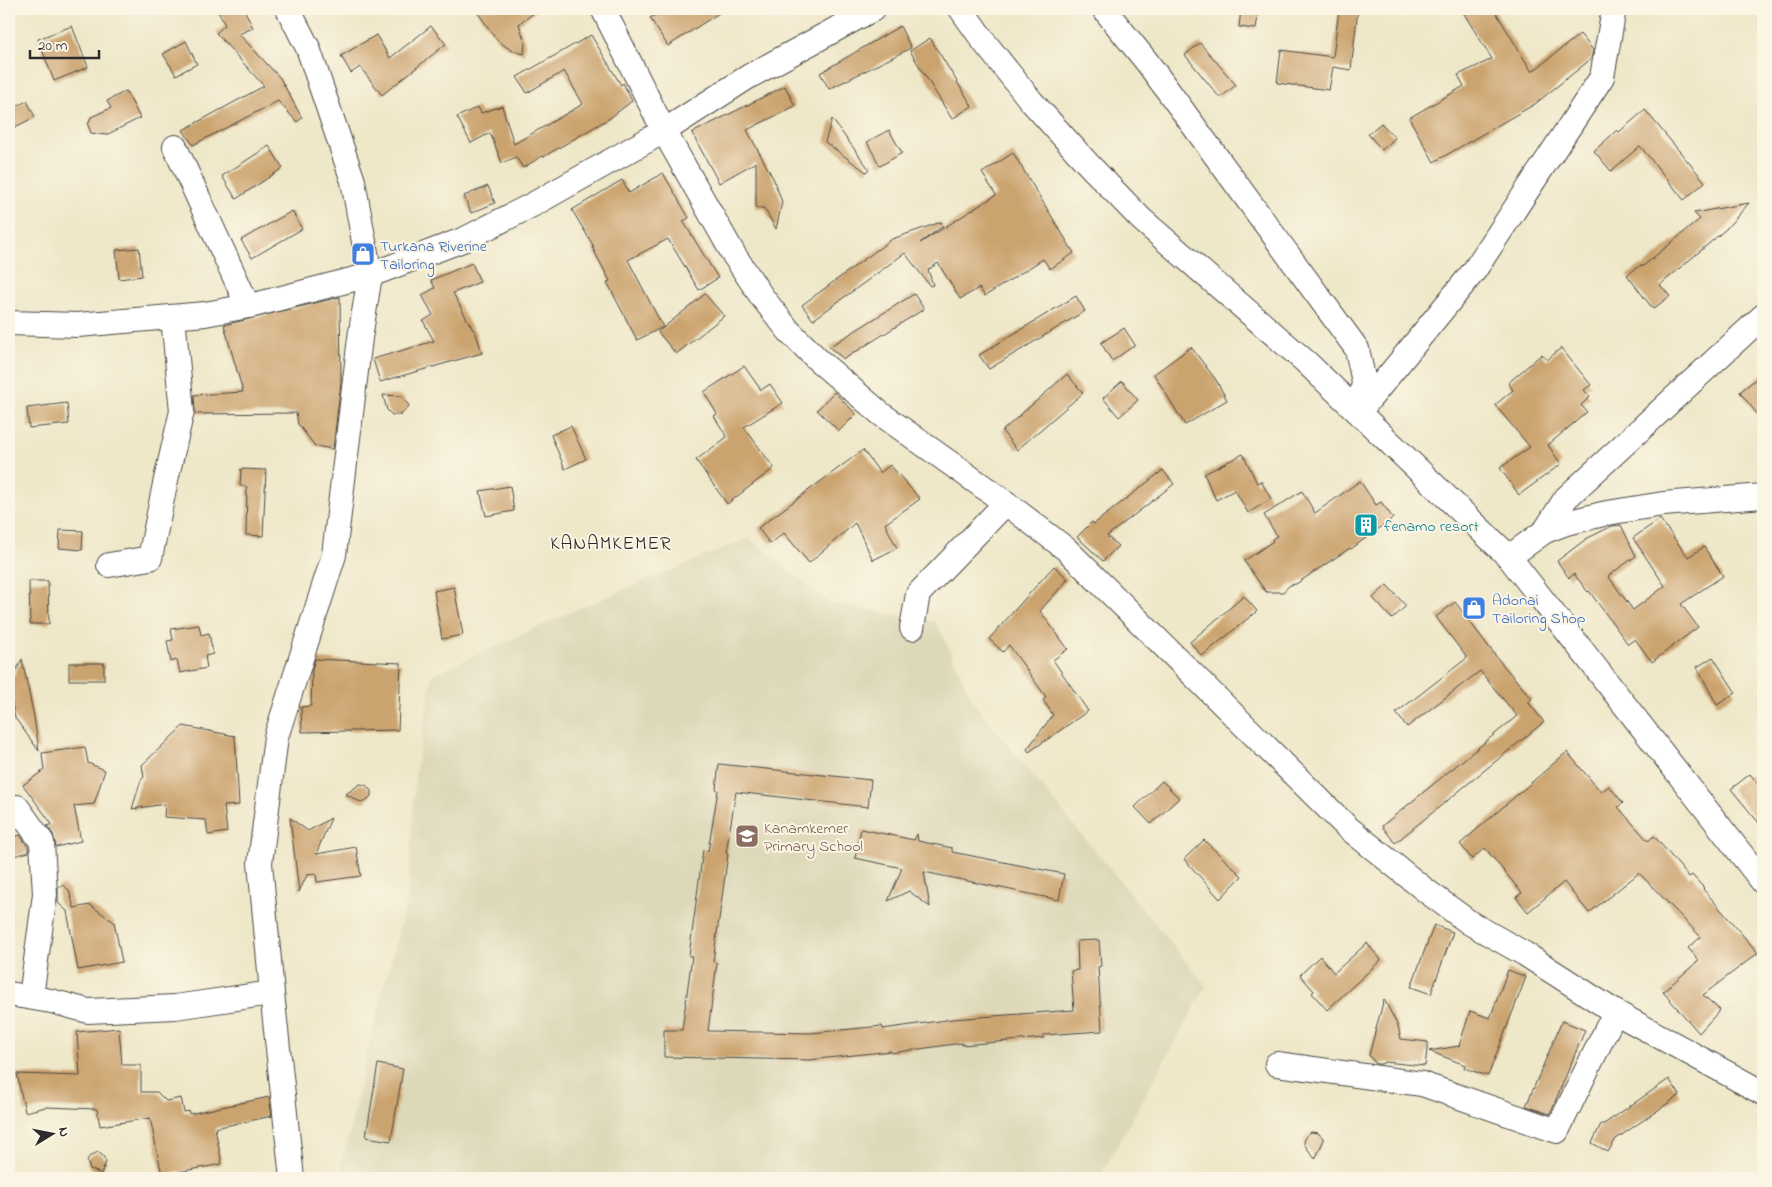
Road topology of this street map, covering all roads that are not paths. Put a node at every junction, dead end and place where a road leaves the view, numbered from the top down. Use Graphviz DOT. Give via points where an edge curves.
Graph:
graph roads {
  1 [pos="288,9"];
  2 [pos="603,9"];
  3 [pos="873,9"];
  4 [pos="961,9"];
  5 [pos="1104,9"];
  6 [pos="1614,9"];
  7 [pos="664,131"];
  8 [pos="174,147"];
  9 [pos="370,275"];
  10 [pos="248,306"];
  11 [pos="1763,316"];
  12 [pos="173,317"];
  13 [pos="9,323"];
  14 [pos="1359,412"];
  15 [pos="1763,496"];
  16 [pos="1006,503"];
  17 [pos="1545,530"];
  18 [pos="1509,557"];
  19 [pos="109,565"];
  20 [pos="912,628"];
  21 [pos="17,807"];
  22 [pos="1763,882"];
  23 [pos="272,992"];
  24 [pos="20,996"];
  25 [pos="1614,1012"];
  26 [pos="1278,1064"];
  27 [pos="1763,1093"];
  28 [pos="292,1178"];
  1 -- 9 [label="street" via="308,48 353,181"];
  2 -- 7 [label="street"];
  3 -- 7 [label="street" via="748,77"];
  4 -- 14 [label="street" via="1032,102 1115,193"];
  5 -- 14 [label="street" via="1147,62 1357,349 1364,382"];
  6 -- 14 [label="street" via="1602,77 1474,271"];
  7 -- 9 [label="street" via="465,239"];
  7 -- 16 [label="street" via="734,255 789,331 836,377 881,414"];
  8 -- 10 [label="street"];
  9 -- 10 [label="street"];
  9 -- 23 [label="street" via="334,555 276,737 260,863"];
  10 -- 12 [label="street"];
  11 -- 17 [label="street" via="1566,498"];
  12 -- 13 [label="street" via="78,325"];
  12 -- 19 [label="street" via="182,411 150,558"];
  14 -- 18 [label="street"];
  15 -- 17 [label="street" via="1663,504 1606,513"];
  16 -- 20 [label="street" via="918,594"];
  16 -- 25 [label="street" via="1066,549 1347,827 1470,923 1526,954"];
  17 -- 18 [label="street"];
  18 -- 22 [label="street"];
  21 -- 24 [label="street" via="42,842 45,894"];
  23 -- 24 [label="street" via="175,1007 88,1011"];
  23 -- 28 [label="street"];
  25 -- 26 [label="street" via="1557,1131 1422,1084"];
  25 -- 27 [label="street"];
}
